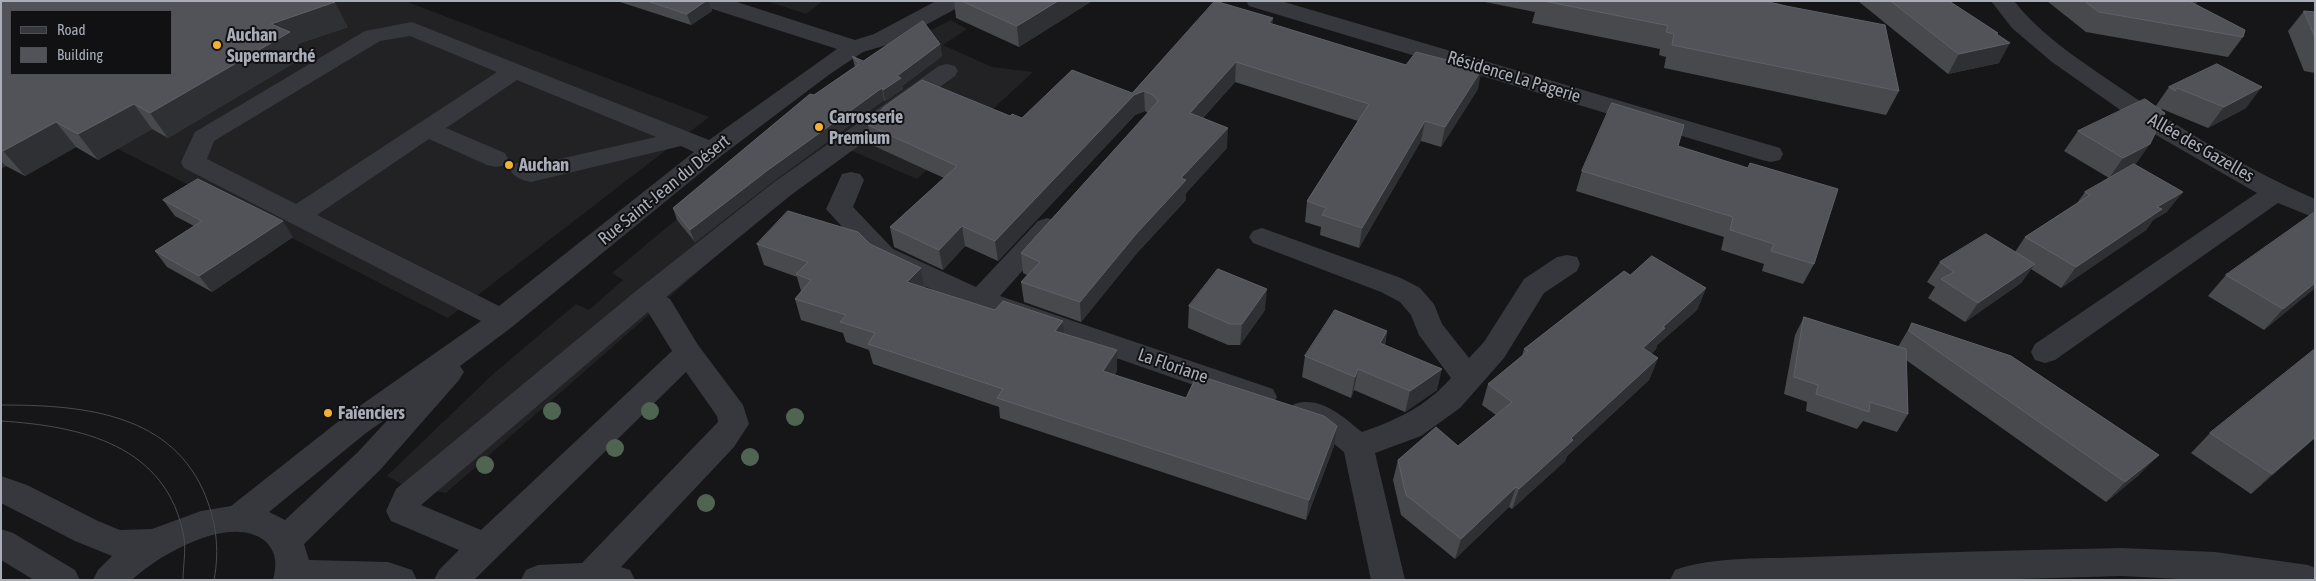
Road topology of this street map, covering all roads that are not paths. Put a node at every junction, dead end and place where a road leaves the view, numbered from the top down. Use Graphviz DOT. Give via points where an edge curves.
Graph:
graph roads {
  1 [pos="711,1"];
  2 [pos="919,1"];
  3 [pos="953,1"];
  4 [pos="1257,1"];
  5 [pos="2002,1"];
  6 [pos="855,47"];
  7 [pos="514,71"];
  8 [pos="947,71"];
  9 [pos="428,129"];
  10 [pos="679,139"];
  11 [pos="712,150"];
  12 [pos="1771,154"];
  13 [pos="496,159"];
  14 [pos="522,170"];
  15 [pos="851,180"];
  16 [pos="2276,192"];
  17 [pos="1065,207"];
  18 [pos="2315,209"];
  19 [pos="297,216"];
  20 [pos="1262,237"];
  21 [pos="1567,264"];
  22 [pos="646,298"];
  23 [pos="980,300"];
  24 [pos="502,320"];
  25 [pos="478,339"];
  26 [pos="2045,352"];
  27 [pos="688,353"];
  28 [pos="1469,379"];
  29 [pos="1358,446"];
  30 [pos="1,489"];
  31 [pos="238,519"];
  32 [pos="286,540"];
  33 [pos="1,543"];
  34 [pos="154,544"];
  35 [pos="486,547"];
  36 [pos="291,577"];
  37 [pos="604,578"];
  38 [pos="63,580"];
  39 [pos="110,580"];
  40 [pos="400,580"];
  41 [pos="451,580"];
  42 [pos="538,580"];
  43 [pos="1388,580"];
  44 [pos="1687,580"];
  45 [pos="2308,580"];
  1 -- 6 [label="street"];
  2 -- 6 [label="street, Rue Saint-Jean du Désert" via="864,32"];
  3 -- 6 [label="street, Rue Saint-Jean du Désert" via="882,40"];
  4 -- 12 [label="street, Résidence La Pagerie"];
  5 -- 16 [label="street, Allée des Gazelles" via="2020,23 2060,57 2165,130"];
  6 -- 11 [label="street, Rue Saint-Jean du Désert"];
  7 -- 9 [label="street"];
  7 -- 10 [label="street"];
  7 -- 19 [label="street" via="412,29 373,36 204,137 193,162"];
  8 -- 22 [label="street" via="782,189"];
  9 -- 13 [label="street"];
  9 -- 19 [label="street"];
  10 -- 11 [label="street"];
  10 -- 14 [label="street" via="532,174"];
  11 -- 24 [label="street, Rue Saint-Jean du Désert"];
  15 -- 23 [label="street, La Floriane" via="839,209 884,256"];
  16 -- 18 [label="street, Allée des Gazelles"];
  16 -- 26 [label="street"];
  17 -- 23 [label="street"];
  19 -- 24 [label="street"];
  20 -- 28 [label="street" via="1410,295 1424,311 1429,328"];
  21 -- 28 [label="street" via="1534,286 1494,350"];
  22 -- 27 [label="street" via="660,306"];
  22 -- 35 [label="street" via="407,498 402,512"];
  23 -- 29 [label="street, La Floriane" via="1322,417"];
  24 -- 25 [label="street, Rue Saint-Jean du Désert"];
  25 -- 31 [label="street, Rue Saint-Jean du Désert" via="355,425"];
  25 -- 32 [label="street, Rue Saint-Jean du Désert" via="388,441"];
  27 -- 35 [label="street"];
  27 -- 37 [label="street" via="732,413 734,424"];
  28 -- 29 [label="street" via="1450,400 1410,427"];
  29 -- 43 [label="street"];
  30 -- 34 [label="street" via="118,544"];
  31 -- 32 [label="street" via="266,525"];
  31 -- 34 [label="street" via="182,530"];
  32 -- 36 [label="street" via="292,555"];
  33 -- 38 [label="street"];
  34 -- 39 [label="street" via="124,564"];
  35 -- 41 [label="street"];
  36 -- 40 [label="street" via="388,577"];
  37 -- 42 [label="street"];
  44 -- 45 [label="street" via="1905,567 2122,562 2215,566"];
}
